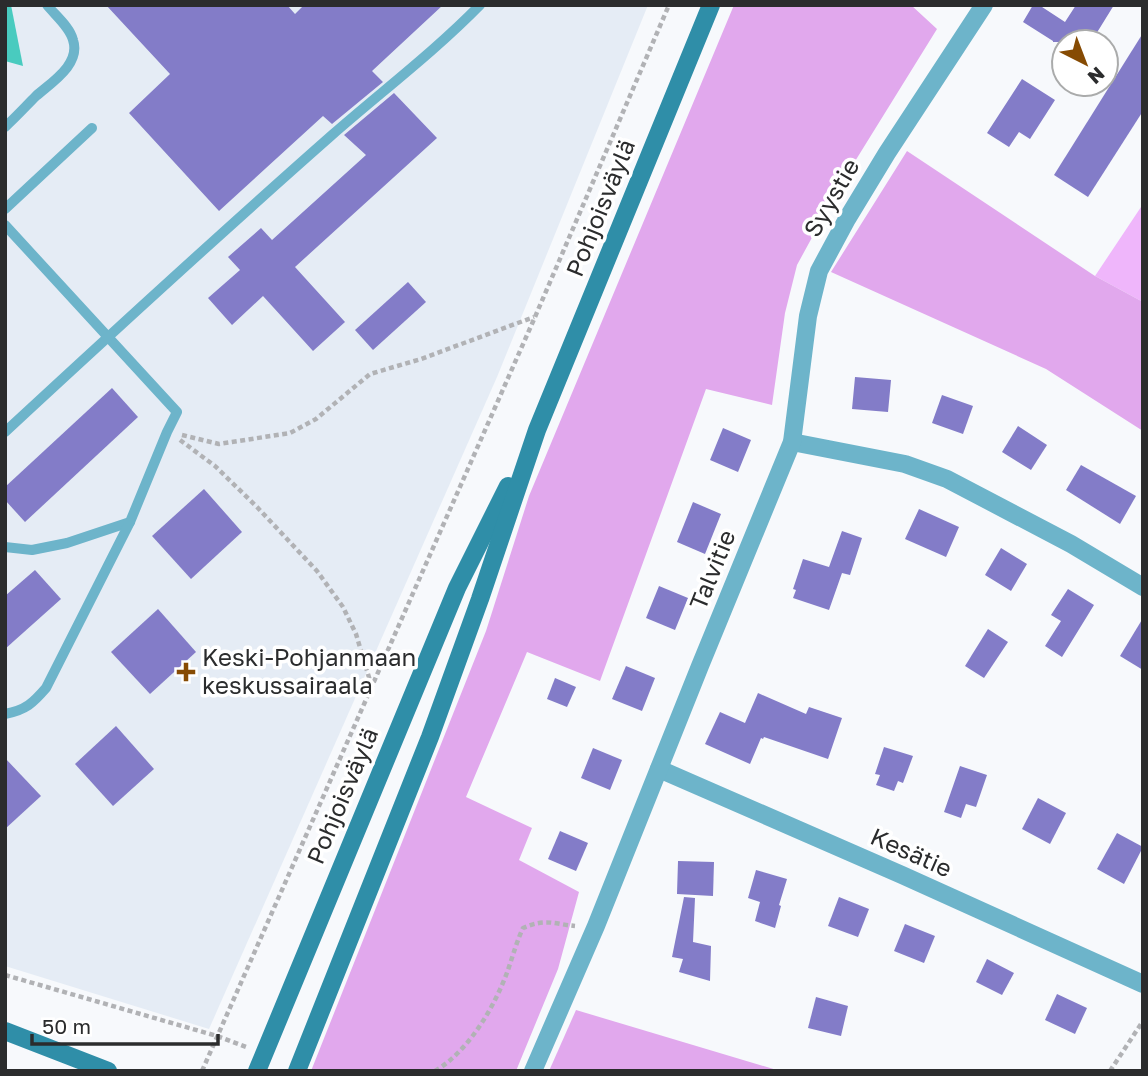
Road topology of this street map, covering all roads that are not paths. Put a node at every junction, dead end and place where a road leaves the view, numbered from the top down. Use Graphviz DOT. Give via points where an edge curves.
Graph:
graph roads {
  1 [pos="47,5"];
  2 [pos="480,5"];
  3 [pos="711,5"];
  4 [pos="984,5"];
  5 [pos="5,127"];
  6 [pos="93,128"];
  7 [pos="5,209"];
  8 [pos="5,225"];
  9 [pos="108,336"];
  10 [pos="537,430"];
  11 [pos="5,432"];
  12 [pos="792,442"];
  13 [pos="130,522"];
  14 [pos="5,547"];
  15 [pos="1143,587"];
  16 [pos="5,714"];
  17 [pos="659,769"];
  18 [pos="1143,984"];
  19 [pos="5,1031"];
  20 [pos="108,1071"];
  21 [pos="257,1071"];
  22 [pos="297,1071"];
  23 [pos="533,1071"];
  1 -- 5 [label="lane" via="69,31 74,53 59,76"];
  2 -- 9 [label="lane"];
  3 -- 10 [label="main road, Pohjoisväylä"];
  4 -- 12 [label="street, Syystie" via="887,152 819,271 808,316"];
  6 -- 7 [label="lane"];
  8 -- 9 [label="lane"];
  9 -- 11 [label="lane"];
  9 -- 13 [label="lane" via="177,412"];
  10 -- 21 [label="main road, Pohjoisväylä" via="457,588"];
  10 -- 22 [label="main road, Pohjoisväylä" via="434,724"];
  12 -- 15 [label="street" via="905,464 947,479"];
  12 -- 17 [label="street, Talvitie"];
  13 -- 14 [label="lane" via="32,550"];
  13 -- 16 [label="lane" via="46,688 33,704"];
  17 -- 18 [label="street, Kesätie"];
  17 -- 23 [label="street, Talvitie"];
  19 -- 20 [label="main road"];
}
